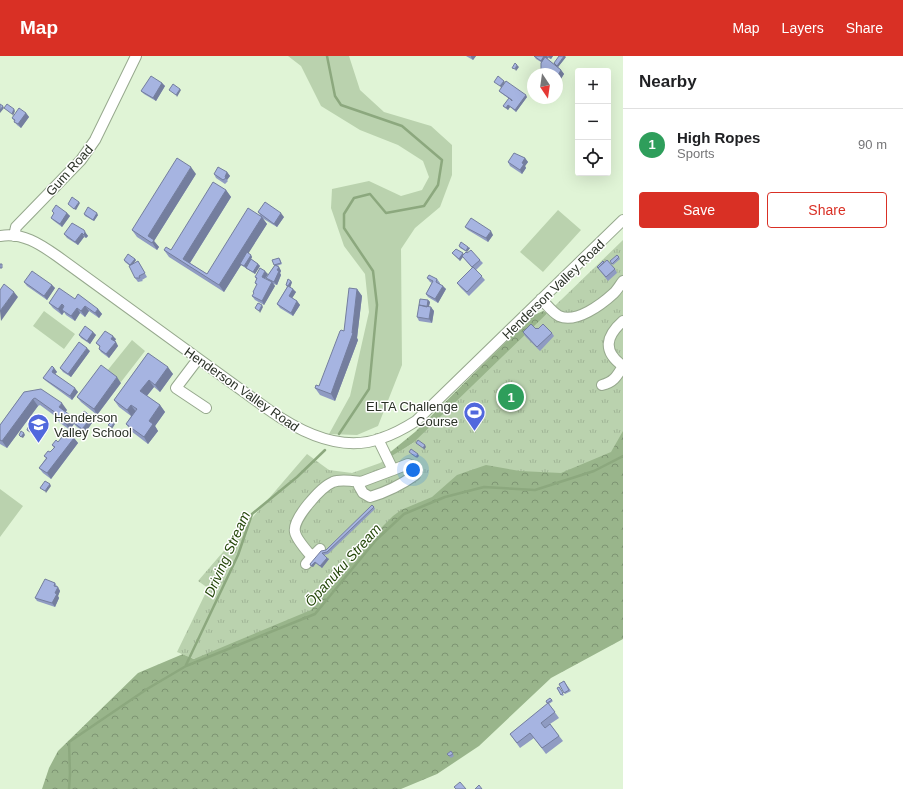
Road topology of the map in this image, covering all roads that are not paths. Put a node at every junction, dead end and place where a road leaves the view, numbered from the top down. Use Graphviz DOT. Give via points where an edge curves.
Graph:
graph roads {
  1 [pos="136,56"];
  2 [pos="623,220"];
  3 [pos="0,236"];
  4 [pos="14,236"];
  5 [pos="623,281"];
  6 [pos="620,290"];
  7 [pos="541,299"];
  8 [pos="623,321"];
  9 [pos="198,359"];
  10 [pos="623,366"];
  11 [pos="602,385"];
  12 [pos="206,408"];
  13 [pos="378,439"];
  14 [pos="393,470"];
  15 [pos="361,482"];
  16 [pos="320,549"];
  1 -- 4 [label="street, Gum Road" via="89,150 16,227"];
  2 -- 7 [label="street, Henderson Valley Road"];
  3 -- 4 [label="street, Henderson Valley Road"];
  4 -- 9 [label="street, Henderson Valley Road" via="32,241 57,256"];
  5 -- 6 [label="street"];
  6 -- 7 [label="street" via="585,314 572,317 561,317"];
  7 -- 13 [label="street, Henderson Valley Road" via="416,421"];
  8 -- 10 [label="street" via="611,333 609,342 610,351"];
  9 -- 12 [label="street" via="176,388"];
  9 -- 13 [label="street, Henderson Valley Road" via="303,431 344,442 368,442"];
  10 -- 11 [label="street" via="616,378"];
  13 -- 14 [label="street"];
  14 -- 15 [label="street"];
  14 -- 15 [label="street" via="408,464 414,468 415,475 396,487 370,496 363,493 359,486"];
  15 -- 16 [label="street" via="335,482 326,485 298,518 294,532 309,560"];
}
